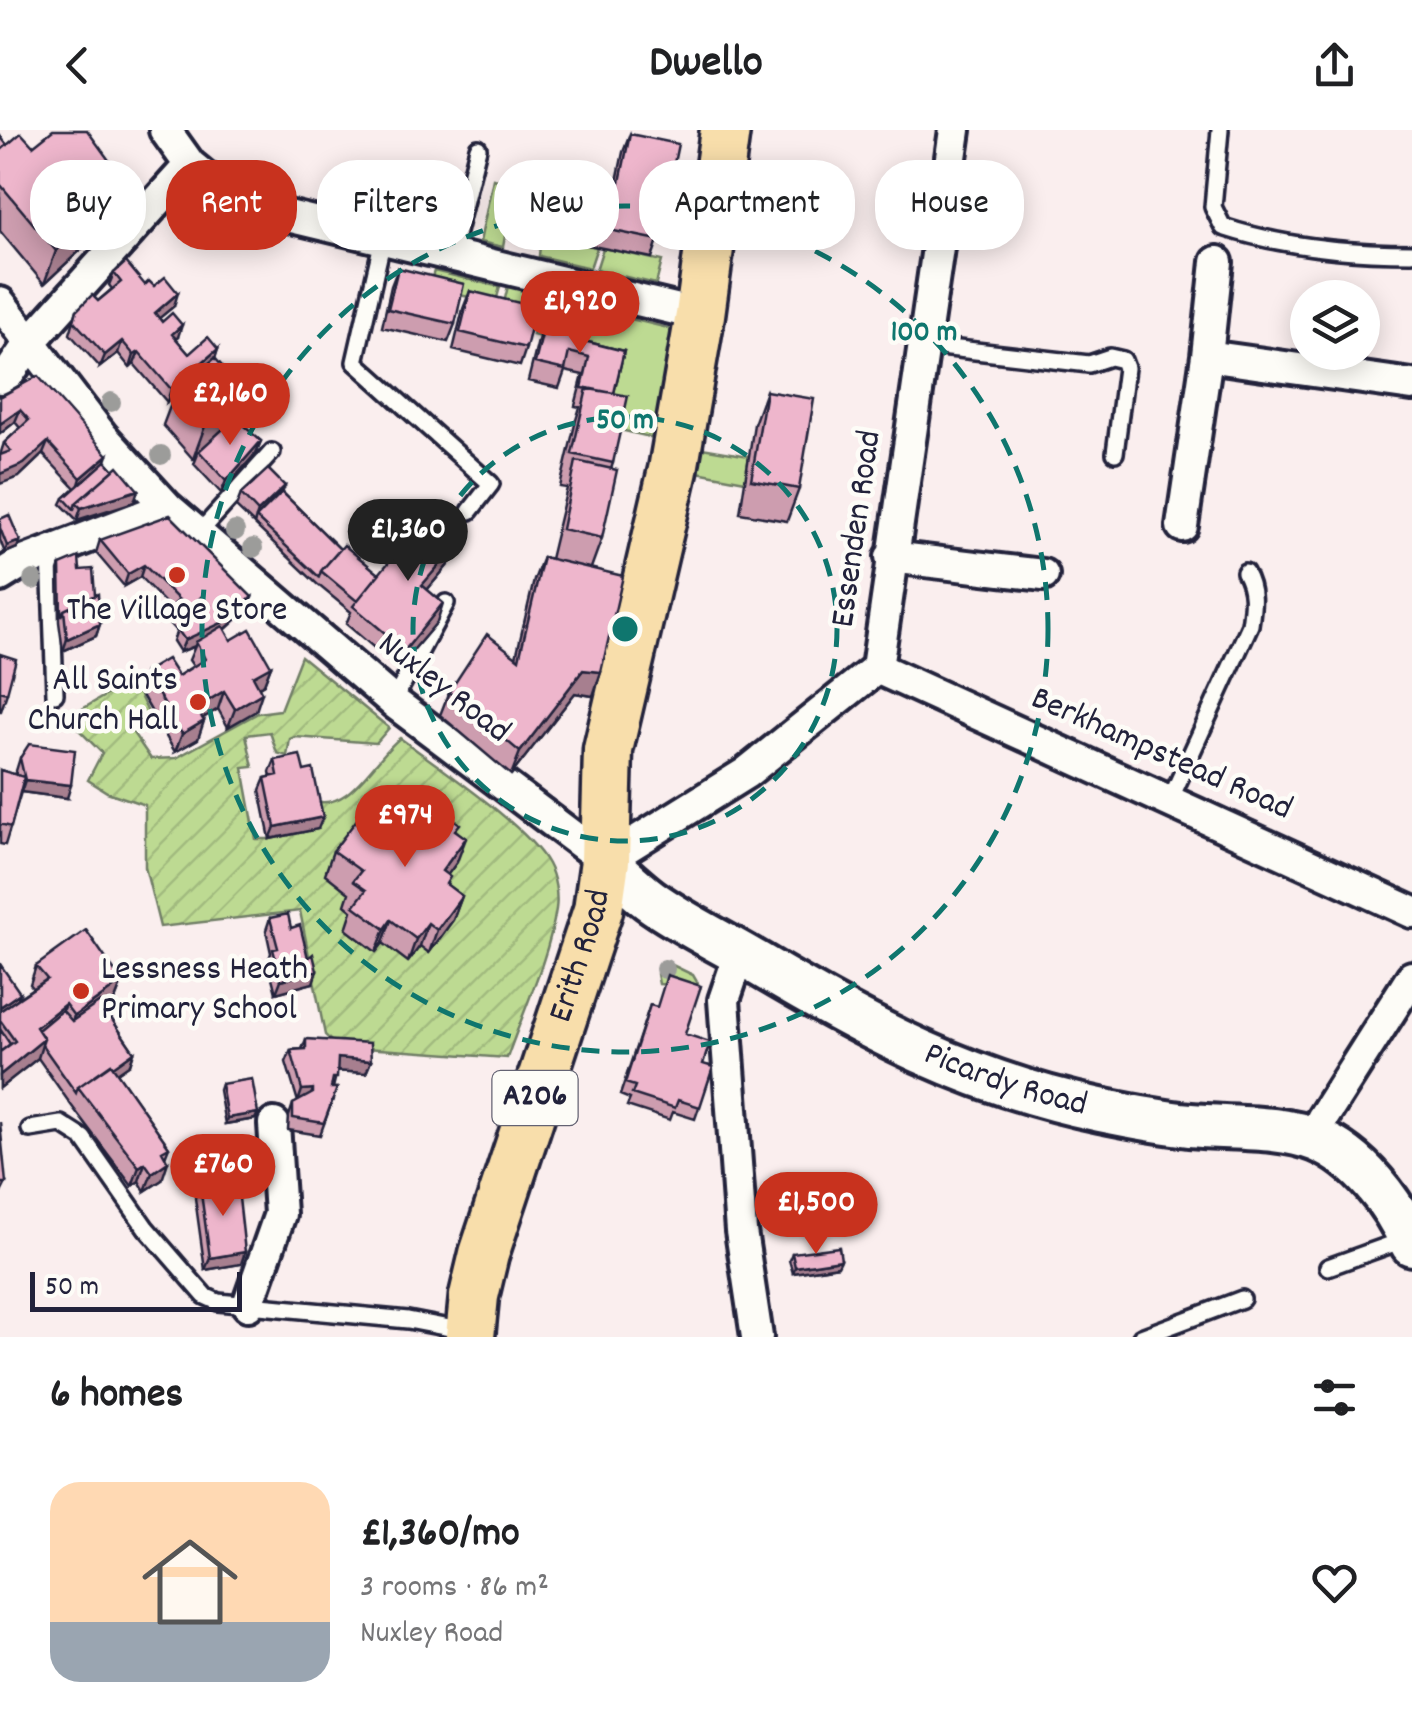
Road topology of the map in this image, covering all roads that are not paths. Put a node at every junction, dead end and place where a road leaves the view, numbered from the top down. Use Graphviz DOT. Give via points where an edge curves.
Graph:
graph roads {
  1 [pos="165,130"];
  2 [pos="955,130"];
  3 [pos="1220,130"];
  4 [pos="719,131"];
  5 [pos="478,148"];
  6 [pos="186,160"];
  7 [pos="166,191"];
  8 [pos="380,250"];
  9 [pos="428,250"];
  10 [pos="1412,253"];
  11 [pos="452,256"];
  12 [pos="1217,262"];
  13 [pos="0,303"];
  14 [pos="700,316"];
  15 [pos="31,341"];
  16 [pos="923,345"];
  17 [pos="1206,356"];
  18 [pos="0,378"];
  19 [pos="1412,385"];
  20 [pos="272,452"];
  21 [pos="1115,453"];
  22 [pos="166,507"];
  23 [pos="470,511"];
  24 [pos="1182,526"];
  25 [pos="198,534"];
  26 [pos="50,552"];
  27 [pos="891,556"];
  28 [pos="1245,572"];
  29 [pos="1044,575"];
  30 [pos="0,576"];
  31 [pos="446,604"];
  32 [pos="877,668"];
  33 [pos="55,694"];
  34 [pos="404,710"];
  35 [pos="1170,800"];
  36 [pos="605,860"];
  37 [pos="1412,912"];
  38 [pos="740,953"];
  39 [pos="1412,978"];
  40 [pos="274,1124"];
  41 [pos="30,1129"];
  42 [pos="1316,1140"];
  43 [pos="1411,1241"];
  44 [pos="1328,1267"];
  45 [pos="1242,1299"];
  46 [pos="248,1305"];
  47 [pos="470,1334"];
  48 [pos="757,1337"];
  49 [pos="1140,1337"];
  1 -- 6 [label="street"];
  2 -- 16 [label="street, Essenden Road"];
  3 -- 10 [label="lane" via="1212,207 1224,227 1342,252"];
  4 -- 14 [label="main road, A206"];
  5 -- 11 [label="lane"];
  7 -- 15 [label="street"];
  8 -- 23 [label="lane" via="355,362 491,484"];
  9 -- 11 [label="street"];
  11 -- 14 [label="street"];
  12 -- 17 [label="street"];
  13 -- 15 [label="street, Nuxley Road"];
  14 -- 36 [label="main road, A206" via="608,750"];
  15 -- 18 [label="street"];
  15 -- 22 [label="street, Nuxley Road"];
  16 -- 21 [label="lane" via="1089,364 1123,360"];
  16 -- 27 [label="street, Essenden Road"];
  17 -- 19 [label="street"];
  17 -- 24 [label="street"];
  20 -- 25 [label="lane"];
  22 -- 25 [label="street, Nuxley Road"];
  22 -- 26 [label="street"];
  25 -- 34 [label="street, Nuxley Road"];
  26 -- 30 [label="street"];
  26 -- 33 [label="lane"];
  27 -- 29 [label="street"];
  27 -- 32 [label="street, Essenden Road"];
  28 -- 35 [label="lane" via="1254,604 1250,625"];
  31 -- 34 [label="lane"];
  32 -- 35 [label="street, Berkhampstead Road"];
  32 -- 36 [label="street, Essenden Road" via="746,772"];
  34 -- 36 [label="street, Nuxley Road"];
  35 -- 37 [label="street, Berkhampstead Road"];
  36 -- 38 [label="main road, Picardy Road" via="650,900"];
  36 -- 47 [label="main road, Erith Road / A206" via="590,938 484,1254"];
  38 -- 42 [label="main road, Picardy Road" via="883,1034 992,1082 1104,1110"];
  38 -- 48 [label="street" via="724,1000 741,1231"];
  39 -- 42 [label="street" via="1322,1119"];
  40 -- 46 [label="street" via="280,1214"];
  41 -- 46 [label="lane" via="61,1124 82,1138 205,1296"];
  42 -- 43 [label="main road, Picardy Road" via="1375,1186"];
  43 -- 44 [label="lane"];
  45 -- 49 [label="lane"];
  46 -- 47 [label="lane" via="408,1320"];
}
